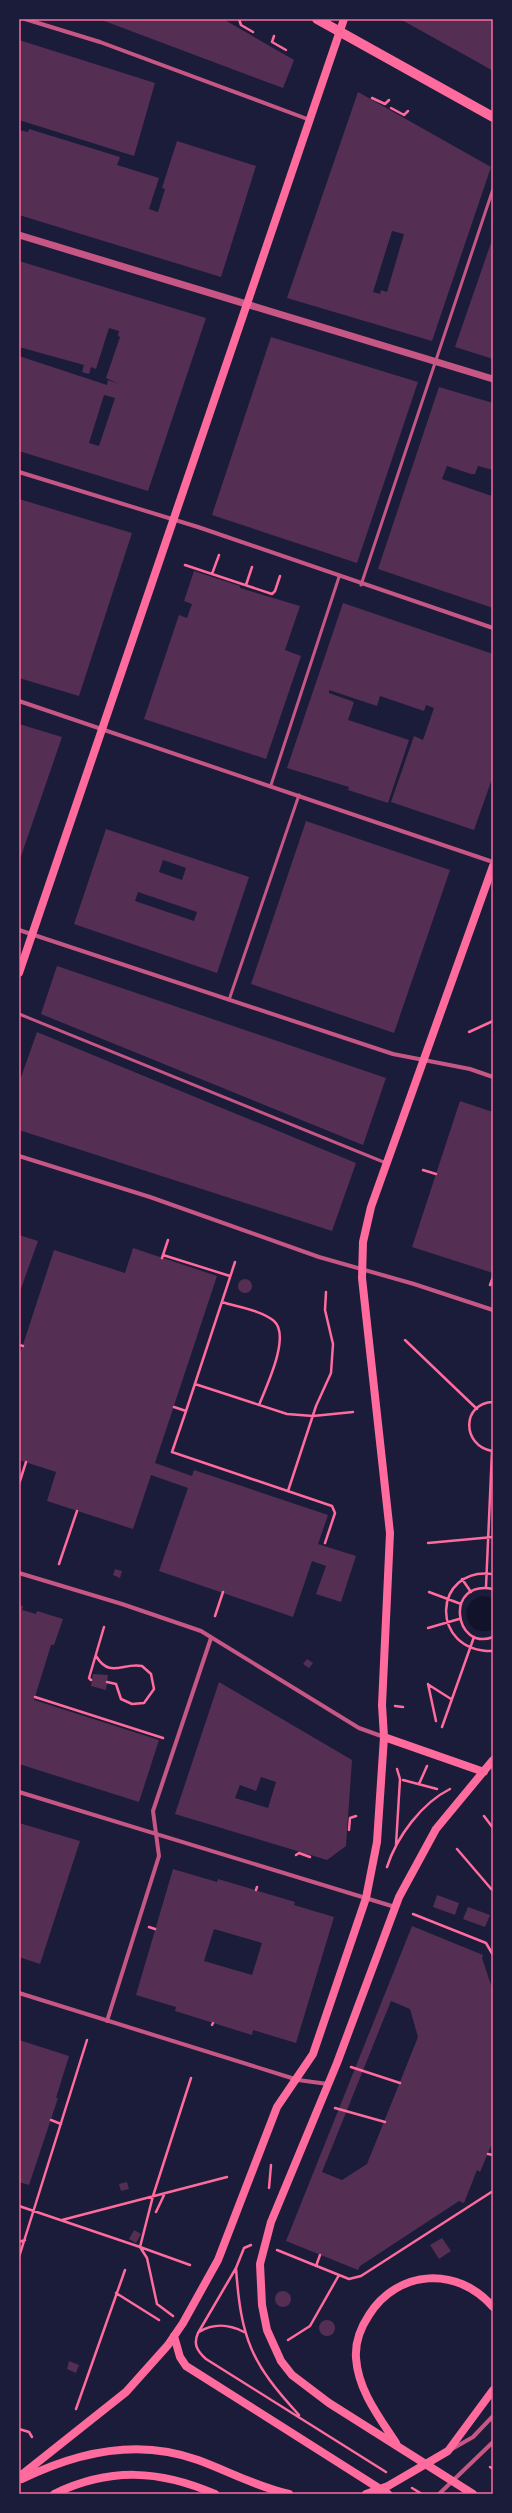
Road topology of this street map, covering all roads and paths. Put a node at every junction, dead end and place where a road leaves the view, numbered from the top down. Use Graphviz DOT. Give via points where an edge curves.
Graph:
graph roads {
  1 [pos="25,19"];
  2 [pos="239,19"];
  3 [pos="317,19"];
  4 [pos="344,19"];
  5 [pos="253,32"];
  6 [pos="340,32"];
  7 [pos="274,36"];
  8 [pos="286,50"];
  9 [pos="372,98"];
  10 [pos="389,100"];
  11 [pos="391,108"];
  12 [pos="408,111"];
  13 [pos="493,117"];
  14 [pos="310,120"];
  15 [pos="493,188"];
  16 [pos="19,235"];
  17 [pos="247,304"];
  18 [pos="436,362"];
  19 [pos="493,379"];
  20 [pos="19,472"];
  21 [pos="173,520"];
  22 [pos="219,555"];
  23 [pos="185,565"];
  24 [pos="252,567"];
  25 [pos="212,574"];
  26 [pos="280,576"];
  27 [pos="339,577"];
  28 [pos="246,585"];
  29 [pos="361,585"];
  30 [pos="493,628"];
  31 [pos="19,701"];
  32 [pos="103,728"];
  33 [pos="271,785"];
  34 [pos="299,794"];
  35 [pos="493,862"];
  36 [pos="493,866"];
  37 [pos="19,930"];
  38 [pos="32,934"];
  39 [pos="19,974"];
  40 [pos="228,1000"];
  41 [pos="19,1014"];
  42 [pos="493,1021"];
  43 [pos="469,1032"];
  44 [pos="424,1060"];
  45 [pos="493,1077"];
  46 [pos="19,1156"];
  47 [pos="387,1163"];
  48 [pos="423,1170"];
  49 [pos="436,1174"];
  50 [pos="168,1240"];
  51 [pos="235,1262"];
  52 [pos="362,1269"];
  53 [pos="230,1276"];
  54 [pos="493,1277"];
  55 [pos="490,1285"];
  56 [pos="326,1292"];
  57 [pos="222,1302"];
  58 [pos="493,1310"];
  59 [pos="405,1340"];
  60 [pos="19,1345"];
  61 [pos="23,1346"];
  62 [pos="195,1384"];
  63 [pos="493,1402"];
  64 [pos="259,1405"];
  65 [pos="174,1407"];
  66 [pos="476,1409"];
  67 [pos="186,1411"];
  68 [pos="353,1412"];
  69 [pos="313,1416"];
  70 [pos="493,1451"];
  71 [pos="26,1462"];
  72 [pos="19,1484"];
  73 [pos="288,1491"];
  74 [pos="77,1511"];
  75 [pos="489,1536"];
  76 [pos="493,1537"];
  77 [pos="325,1543"];
  78 [pos="428,1544"];
  79 [pos="60,1564"];
  80 [pos="486,1573"];
  81 [pos="19,1574"];
  82 [pos="493,1574"];
  83 [pos="462,1579"];
  84 [pos="486,1587"];
  85 [pos="493,1589"];
  86 [pos="223,1592"];
  87 [pos="429,1592"];
  88 [pos="471,1592"];
  89 [pos="448,1599"];
  90 [pos="460,1604"];
  91 [pos="215,1616"];
  92 [pos="460,1619"];
  93 [pos="446,1623"];
  94 [pos="104,1626"];
  95 [pos="428,1628"];
  96 [pos="474,1637"];
  97 [pos="211,1638"];
  98 [pos="493,1638"];
  99 [pos="470,1648"];
  100 [pos="493,1651"];
  101 [pos="96,1656"];
  102 [pos="91,1680"];
  103 [pos="107,1682"];
  104 [pos="35,1697"];
  105 [pos="452,1699"];
  106 [pos="436,1721"];
  107 [pos="442,1727"];
  108 [pos="163,1738"];
  109 [pos="384,1738"];
  110 [pos="493,1760"];
  111 [pos="395,1765"];
  112 [pos="484,1772"];
  113 [pos="424,1774"];
  114 [pos="403,1780"];
  115 [pos="419,1784"];
  116 [pos="457,1785"];
  117 [pos="437,1789"];
  118 [pos="19,1792"];
  119 [pos="356,1816"];
  120 [pos="484,1816"];
  121 [pos="493,1828"];
  122 [pos="349,1830"];
  123 [pos="157,1834"];
  124 [pos="395,1845"];
  125 [pos="457,1849"];
  126 [pos="296,1855"];
  127 [pos="310,1856"];
  128 [pos="388,1864"];
  129 [pos="493,1891"];
  130 [pos="366,1898"];
  131 [pos="395,1907"];
  132 [pos="413,1914"];
  133 [pos="493,1955"];
  134 [pos="19,1993"];
  135 [pos="107,2021"];
  136 [pos="87,2040"];
  137 [pos="351,2067"];
  138 [pos="191,2078"];
  139 [pos="298,2080"];
  140 [pos="400,2083"];
  141 [pos="328,2084"];
  142 [pos="335,2108"];
  143 [pos="51,2120"];
  144 [pos="384,2122"];
  145 [pos="61,2124"];
  146 [pos="488,2154"];
  147 [pos="493,2155"];
  148 [pos="270,2168"];
  149 [pos="227,2177"];
  150 [pos="493,2191"];
  151 [pos="165,2193"];
  152 [pos="269,2194"];
  153 [pos="153,2196"];
  154 [pos="19,2206"];
  155 [pos="34,2211"];
  156 [pos="156,2212"];
  157 [pos="62,2220"];
  158 [pos="25,2240"];
  159 [pos="19,2242"];
  160 [pos="251,2245"];
  161 [pos="140,2247"];
  162 [pos="276,2250"];
  163 [pos="320,2255"];
  164 [pos="19,2257"];
  165 [pos="190,2265"];
  166 [pos="316,2266"];
  167 [pos="236,2268"];
  168 [pos="126,2270"];
  169 [pos="339,2275"];
  170 [pos="116,2293"];
  171 [pos="493,2307"];
  172 [pos="173,2316"];
  173 [pos="159,2320"];
  174 [pos="198,2332"];
  175 [pos="244,2332"];
  176 [pos="174,2336"];
  177 [pos="190,2340"];
  178 [pos="288,2340"];
  179 [pos="195,2343"];
  180 [pos="493,2390"];
  181 [pos="76,2409"];
  182 [pos="493,2416"];
  183 [pos="302,2418"];
  184 [pos="19,2429"];
  185 [pos="32,2437"];
  186 [pos="493,2442"];
  187 [pos="397,2445"];
  188 [pos="448,2451"];
  189 [pos="380,2467"];
  190 [pos="490,2467"];
  191 [pos="493,2469"];
  192 [pos="19,2477"];
  193 [pos="19,2480"];
  194 [pos="54,2494"];
  195 [pos="215,2494"];
  196 [pos="289,2494"];
  197 [pos="366,2494"];
  198 [pos="388,2494"];
  199 [pos="439,2494"];
  200 [pos="473,2494"];
  1 -- 14 [label="street" via="100,42"];
  2 -- 5 [label="path" via="241,25"];
  3 -- 6 [label="main road"];
  4 -- 6 [label="main road"];
  6 -- 13 [label="main road"];
  6 -- 14 [label="main road"];
  7 -- 8 [label="path" via="272,42"];
  9 -- 10 [label="path" via="385,104"];
  11 -- 12 [label="path" via="404,115"];
  14 -- 17 [label="main road"];
  15 -- 18 [label="lane"];
  16 -- 17 [label="street"];
  17 -- 18 [label="street"];
  17 -- 21 [label="main road"];
  18 -- 19 [label="street"];
  18 -- 29 [label="lane"];
  20 -- 21 [label="street"];
  21 -- 27 [label="street"];
  21 -- 32 [label="main road"];
  22 -- 25 [label="path"];
  23 -- 25 [label="path"];
  24 -- 28 [label="path"];
  25 -- 28 [label="path"];
  26 -- 28 [label="path" via="272,594"];
  27 -- 29 [label="street"];
  27 -- 33 [label="lane"];
  29 -- 30 [label="street"];
  31 -- 32 [label="street"];
  32 -- 33 [label="street"];
  32 -- 38 [label="main road"];
  33 -- 34 [label="street"];
  34 -- 35 [label="street"];
  34 -- 40 [label="lane"];
  36 -- 44 [label="main road"];
  37 -- 38 [label="street"];
  38 -- 39 [label="main road"];
  38 -- 40 [label="street"];
  40 -- 44 [label="street" via="393,1054"];
  41 -- 47 [label="lane"];
  42 -- 43 [label="path"];
  44 -- 45 [label="street" via="470,1069"];
  44 -- 47 [label="main road"];
  46 -- 52 [label="street" via="150,1197 247,1233"];
  47 -- 52 [label="main road" via="369,1216 363,1242"];
  48 -- 49 [label="path"];
  50 -- 53 [label="path" via="162,1257"];
  51 -- 53 [label="path"];
  52 -- 58 [label="street"];
  52 -- 109 [label="main road" via="390,1525 382,1705"];
  53 -- 57 [label="path"];
  54 -- 55 [label="path"];
  56 -- 69 [label="path" via="325,1304 332,1337 332,1361 328,1383"];
  57 -- 62 [label="path"];
  57 -- 64 [label="path" via="265,1316 279,1329 280,1347"];
  59 -- 66 [label="path"];
  60 -- 61 [label="path"];
  62 -- 64 [label="path"];
  62 -- 67 [label="path"];
  63 -- 66 [label="path" via="482,1404"];
  64 -- 69 [label="path" via="287,1414"];
  65 -- 67 [label="path"];
  66 -- 70 [label="path" via="469,1421 470,1435 479,1446"];
  67 -- 73 [label="path" via="172,1452"];
  68 -- 69 [label="path"];
  69 -- 73 [label="path"];
  70 -- 75 [label="path"];
  71 -- 72 [label="path"];
  73 -- 77 [label="path" via="335,1509"];
  74 -- 79 [label="path"];
  75 -- 76 [label="path"];
  75 -- 78 [label="path"];
  75 -- 80 [label="path"];
  80 -- 82 [label="path"];
  80 -- 83 [label="path"];
  80 -- 84 [label="path"];
  81 -- 97 [label="street" via="122,1604 201,1631"];
  83 -- 88 [label="path"];
  83 -- 89 [label="path" via="453,1588"];
  84 -- 85 [label="path"];
  84 -- 88 [label="path"];
  86 -- 91 [label="path"];
  87 -- 89 [label="path"];
  88 -- 90 [label="path"];
  89 -- 90 [label="path"];
  89 -- 93 [label="path" via="445,1610"];
  90 -- 92 [label="path"];
  92 -- 93 [label="path"];
  92 -- 96 [label="path" via="467,1633"];
  93 -- 95 [label="path"];
  93 -- 99 [label="path" via="460,1643"];
  94 -- 101 [label="path"];
  96 -- 98 [label="path"];
  96 -- 99 [label="path"];
  97 -- 109 [label="street" via="359,1728"];
  97 -- 123 [label="street" via="154,1811"];
  99 -- 100 [label="path"];
  99 -- 105 [label="path"];
  101 -- 102 [label="path" via="89,1678"];
  101 -- 103 [label="path" via="106,1667 114,1669 142,1666 151,1674 154,1690 144,1703 132,1704 121,1699 116,1684"];
  104 -- 108 [label="path"];
  105 -- 106 [label="path" via="428,1684"];
  105 -- 107 [label="path"];
  109 -- 112 [label="main road"];
  109 -- 130 [label="main road" via="377,1842"];
  110 -- 112 [label="main road"];
  111 -- 124 [label="path" via="400,1779"];
  112 -- 131 [label="main road" via="436,1828"];
  113 -- 115 [label="path"];
  114 -- 115 [label="path"];
  115 -- 117 [label="path"];
  116 -- 124 [label="path" via="432,1799"];
  118 -- 123 [label="street"];
  119 -- 122 [label="path" via="350,1818"];
  120 -- 121 [label="path"];
  123 -- 130 [label="street"];
  123 -- 135 [label="street" via="159,1856"];
  124 -- 128 [label="path"];
  125 -- 129 [label="path"];
  126 -- 127 [label="path" via="299,1853"];
  130 -- 131 [label="street"];
  130 -- 139 [label="main road" via="313,2054"];
  131 -- 141 [label="main road"];
  132 -- 133 [label="path" via="486,1943"];
  134 -- 135 [label="street"];
  135 -- 139 [label="street"];
  136 -- 145 [label="path"];
  137 -- 140 [label="path"];
  138 -- 153 [label="path"];
  139 -- 141 [label="street"];
  139 -- 176 [label="main road" via="278,2107 218,2260"];
  141 -- 187 [label="main road" via="271,2222 260,2264 263,2315 273,2346 292,2375 329,2403"];
  142 -- 144 [label="path"];
  143 -- 145 [label="path"];
  145 -- 155 [label="path"];
  146 -- 147 [label="path"];
  148 -- 152 [label="path"];
  149 -- 151 [label="path"];
  150 -- 169 [label="path" via="361,2276 349,2279"];
  151 -- 153 [label="path"];
  151 -- 156 [label="path"];
  153 -- 157 [label="path"];
  153 -- 161 [label="path"];
  154 -- 155 [label="path"];
  155 -- 157 [label="path"];
  155 -- 158 [label="path"];
  157 -- 161 [label="path"];
  158 -- 159 [label="path"];
  158 -- 164 [label="path"];
  160 -- 167 [label="path" via="244,2248"];
  161 -- 165 [label="path"];
  161 -- 172 [label="path" via="147,2258 157,2304"];
  162 -- 166 [label="path"];
  163 -- 166 [label="path"];
  166 -- 169 [label="path"];
  167 -- 174 [label="path"];
  167 -- 175 [label="path" via="238,2306"];
  168 -- 170 [label="path"];
  169 -- 178 [label="path" via="310,2326"];
  170 -- 173 [label="path"];
  170 -- 181 [label="path"];
  171 -- 187 [label="main road" via="481,2294 466,2285 450,2279 433,2277 416,2279 399,2286 385,2295 372,2309 360,2333 356,2349 357,2366 365,2393"];
  174 -- 175 [label="path" via="219,2325"];
  174 -- 179 [label="path"];
  175 -- 183 [label="path" via="266,2378"];
  176 -- 192 [label="main road" via="126,2392"];
  176 -- 198 [label="main road" via="180,2357 186,2366"];
  177 -- 179 [label="path"];
  179 -- 183 [label="path" via="197,2350 206,2359"];
  180 -- 188 [label="main road"];
  182 -- 188 [label="street" via="473,2437"];
  183 -- 189 [label="path"];
  184 -- 185 [label="path" via="29,2432"];
  186 -- 199 [label="street"];
  187 -- 200 [label="main road"];
  188 -- 197 [label="main road" via="388,2486"];
  190 -- 191 [label="path"];
  193 -- 196 [label="main road" via="72,2458 106,2451 134,2449 187,2456 266,2488"];
  194 -- 195 [label="main road" via="94,2480 134,2474 169,2478"];
}
